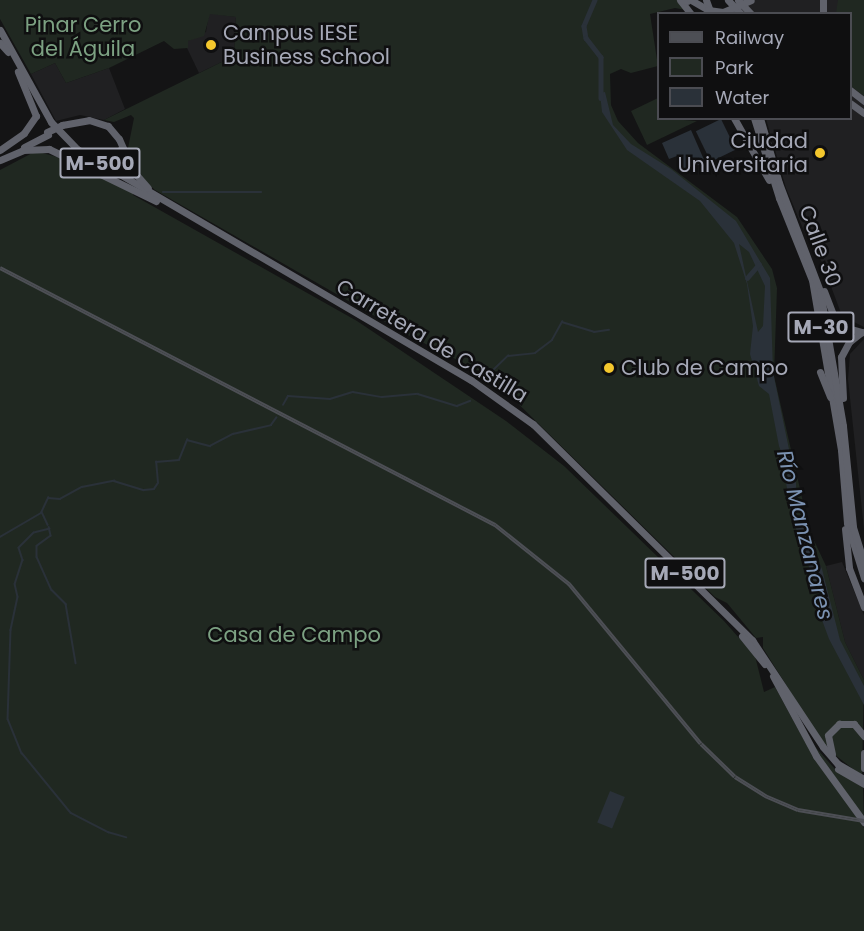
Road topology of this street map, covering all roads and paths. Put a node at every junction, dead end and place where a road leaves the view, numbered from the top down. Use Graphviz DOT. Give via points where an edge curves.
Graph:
graph roads {
  1 [pos="686,0"];
  2 [pos="728,0"];
  3 [pos="738,0"];
  4 [pos="751,0"];
  5 [pos="757,0"];
  6 [pos="707,7"];
  7 [pos="737,12"];
  8 [pos="742,12"];
  9 [pos="749,12"];
  10 [pos="0,22"];
  11 [pos="0,30"];
  12 [pos="0,38"];
  13 [pos="0,43"];
  14 [pos="8,52"];
  15 [pos="16,67"];
  16 [pos="36,96"];
  17 [pos="735,120"];
  18 [pos="755,120"];
  19 [pos="761,120"];
  20 [pos="62,126"];
  21 [pos="77,149"];
  22 [pos="0,150"];
  23 [pos="0,158"];
  24 [pos="779,198"];
  25 [pos="156,201"];
  26 [pos="182,211"];
  27 [pos="798,242"];
  28 [pos="812,262"];
  29 [pos="805,268"];
  30 [pos="820,372"];
  31 [pos="470,382"];
  32 [pos="492,395"];
  33 [pos="836,414"];
  34 [pos="843,426"];
  35 [pos="846,515"];
  36 [pos="864,564"];
  37 [pos="864,578"];
  38 [pos="864,607"];
  39 [pos="773,676"];
  40 [pos="864,736"];
  41 [pos="864,753"];
  42 [pos="864,768"];
  43 [pos="857,777"];
  44 [pos="864,784"];
  45 [pos="864,822"];
  1 -- 4 [label="highway, bridge" via="723,12"];
  1 -- 6 [label="highway, bridge"];
  2 -- 7 [label="highway"];
  3 -- 9 [label="highway"];
  5 -- 8 [label="highway"];
  10 -- 16 [label="highway, M-500"];
  11 -- 16 [label="highway, Carretera de Castilla / M-500"];
  12 -- 14 [label="highway, Carretera de Castilla / M-500"];
  13 -- 14 [label="highway, M-500"];
  14 -- 15 [label="highway, Carretera de Castilla / M-500"];
  15 -- 22 [label="highway" via="36,116 30,128"];
  15 -- 25 [label="highway, Carretera de Castilla / M-500" via="60,140"];
  16 -- 21 [label="highway, Carretera de Castilla / M-500" via="57,130"];
  17 -- 24 [label="highway"];
  18 -- 24 [label="highway, Calle 30 / M-30"];
  19 -- 28 [label="highway, Calle 30 / M-30" via="779,183"];
  20 -- 21 [label="highway, M-500" via="82,122 102,126 117,140 122,161 114,167"];
  20 -- 23 [label="highway, bridge"];
  20 -- 26 [label="highway" via="90,120 108,126 140,181"];
  21 -- 26 [label="highway, Carretera de Castilla / M-500"];
  23 -- 25 [label="highway, M-500" via="46,148"];
  24 -- 27 [label="highway, Calle 30 / M-30"];
  25 -- 31 [label="highway, Carretera de Castilla / M-500"];
  26 -- 31 [label="highway, Carretera de Castilla / M-500"];
  27 -- 29 [label="highway"];
  27 -- 33 [label="highway, Calle 30 / M-30" via="815,295"];
  28 -- 34 [label="highway, Calle 30 / M-30"];
  28 -- 34 [label="highway" via="834,322 862,332 849,342 842,357"];
  30 -- 33 [label="highway"];
  31 -- 32 [label="highway, Carretera de Castilla / M-500"];
  32 -- 39 [label="highway, Carretera de Castilla / M-500" via="530,426 721,614"];
  32 -- 43 [label="highway, Carretera de Castilla / M-500" via="533,424 745,632 823,747"];
  33 -- 35 [label="highway, Calle 30 / M-30"];
  34 -- 36 [label="highway, Calle 30 / M-30" via="854,527"];
  35 -- 37 [label="highway, Calle 30 / M-30"];
  35 -- 38 [label="highway" via="849,568"];
  39 -- 43 [label="highway, Carretera de Castilla / M-500" via="822,752"];
  39 -- 45 [label="highway" via="816,756"];
  40 -- 43 [label="highway" via="858,727 847,722 834,726 828,735 832,754"];
  41 -- 42 [label="highway"];
  43 -- 44 [label="highway, Carretera de Castilla / M-500"];
}
